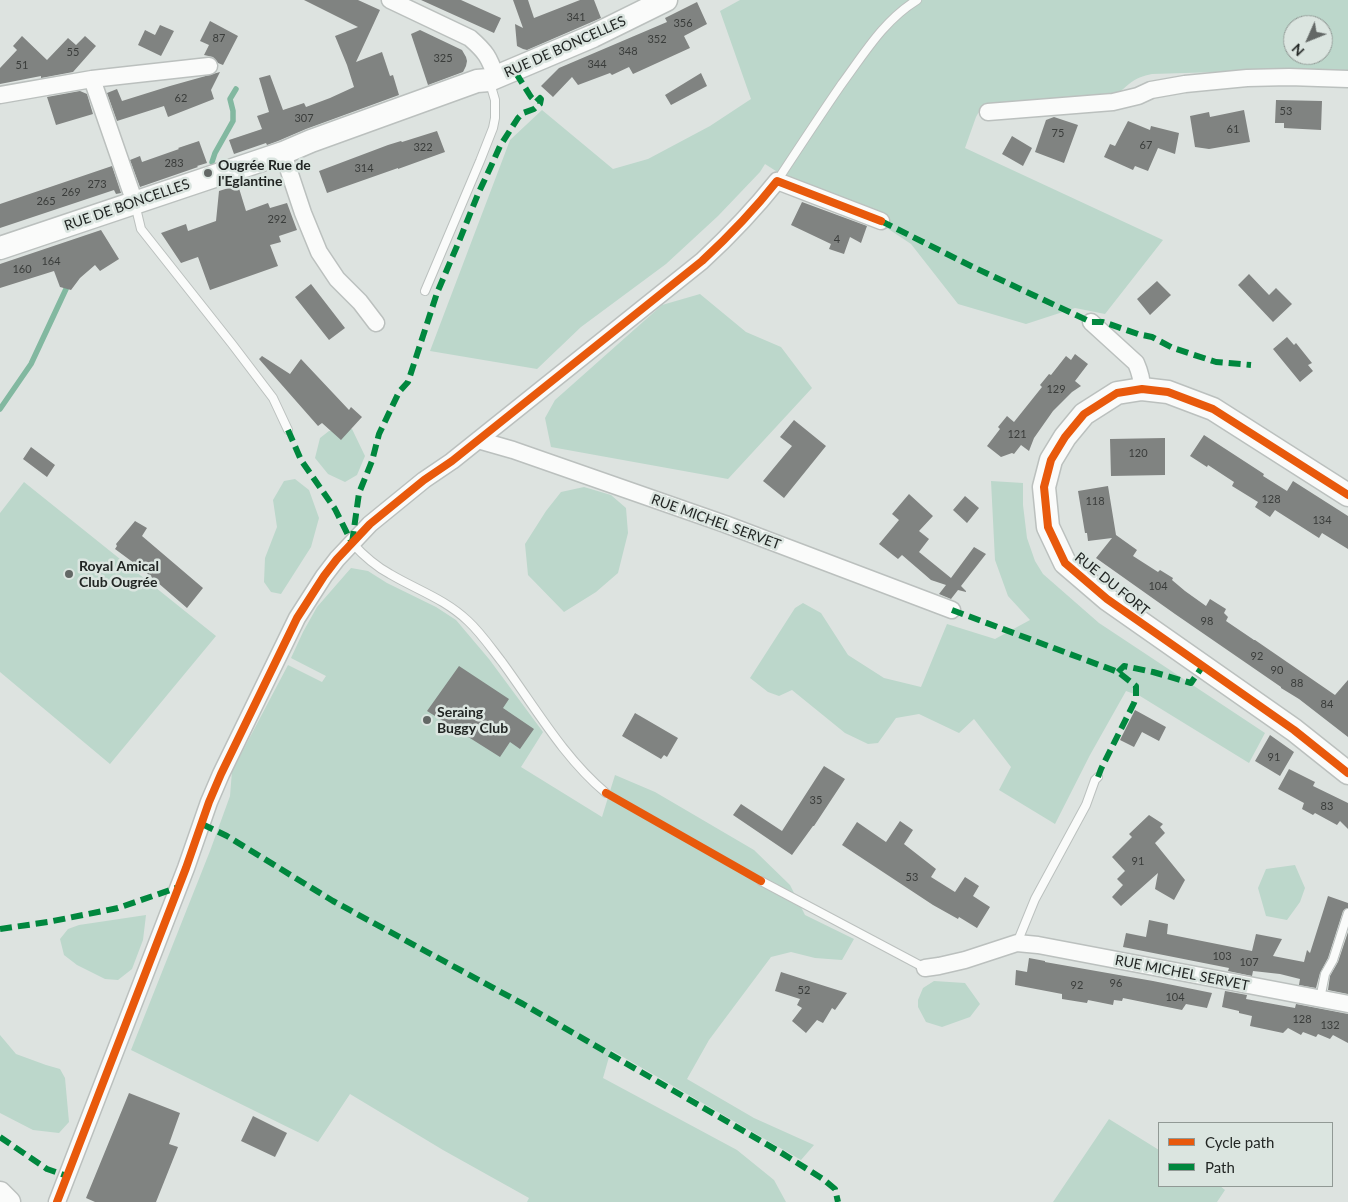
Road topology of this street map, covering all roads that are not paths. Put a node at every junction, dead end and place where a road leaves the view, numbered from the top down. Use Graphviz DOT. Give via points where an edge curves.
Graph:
graph roads {
  1 [pos="390,0"];
  2 [pos="917,0"];
  3 [pos="656,2"];
  4 [pos="209,66"];
  5 [pos="92,78"];
  6 [pos="1348,78"];
  7 [pos="493,79"];
  8 [pos="0,95"];
  9 [pos="988,112"];
  10 [pos="283,153"];
  11 [pos="777,181"];
  12 [pos="135,203"];
  13 [pos="881,221"];
  14 [pos="0,248"];
  15 [pos="425,291"];
  16 [pos="376,322"];
  17 [pos="1090,322"];
  18 [pos="1142,389"];
  19 [pos="288,430"];
  20 [pos="478,440"];
  21 [pos="1348,495"];
  22 [pos="352,543"];
  23 [pos="952,610"];
  24 [pos="1348,773"];
  25 [pos="1098,777"];
  26 [pos="606,792"];
  27 [pos="761,881"];
  28 [pos="1348,913"];
  29 [pos="1017,943"];
  30 [pos="925,968"];
  31 [pos="1320,999"];
  32 [pos="1348,1004"];
  33 [pos="0,1193"];
  34 [pos="9,1202"];
  35 [pos="57,1202"];
  1 -- 7 [label="street" via="470,38 489,57"];
  2 -- 11 [label="lane" via="898,13 875,38"];
  3 -- 7 [label="street, RUE DE BONCELLES" via="593,36"];
  4 -- 5 [label="street"];
  5 -- 8 [label="street"];
  5 -- 12 [label="street"];
  6 -- 9 [label="street" via="1247,78 1151,90 1112,102"];
  7 -- 10 [label="street, RUE DE BONCELLES" via="478,81"];
  7 -- 15 [label="lane, RUE DE BONCELLES" via="493,128"];
  10 -- 12 [label="street, RUE DE BONCELLES"];
  10 -- 16 [label="street" via="319,252 337,279"];
  11 -- 13 [label="street"];
  11 -- 20 [label="street" via="758,205 702,261"];
  12 -- 14 [label="street, RUE DE BONCELLES"];
  12 -- 19 [label="lane" via="141,229 273,398"];
  17 -- 18 [label="street" via="1136,363"];
  18 -- 21 [label="street, RUE DU FORT" via="1168,392 1214,409"];
  18 -- 24 [label="street, RUE DU FORT" via="1118,393 1084,414 1064,437 1051,460 1044,487 1048,526 1065,563 1107,599 1294,730"];
  20 -- 22 [label="street" via="392,505"];
  20 -- 23 [label="street, RUE MICHEL SERVET" via="725,524"];
  22 -- 26 [label="lane" via="382,570 442,600 468,621 574,762"];
  22 -- 35 [label="street" via="324,576 297,618 221,774"];
  25 -- 29 [label="lane" via="1035,899"];
  27 -- 30 [label="lane, RUE MICHEL SERVET"];
  28 -- 31 [label="lane" via="1333,960 1325,974"];
  29 -- 30 [label="street, RUE MICHEL SERVET" via="965,960"];
  29 -- 31 [label="street, RUE MICHEL SERVET"];
  31 -- 32 [label="street, RUE MICHEL SERVET"];
  33 -- 34 [label="street"];
}
